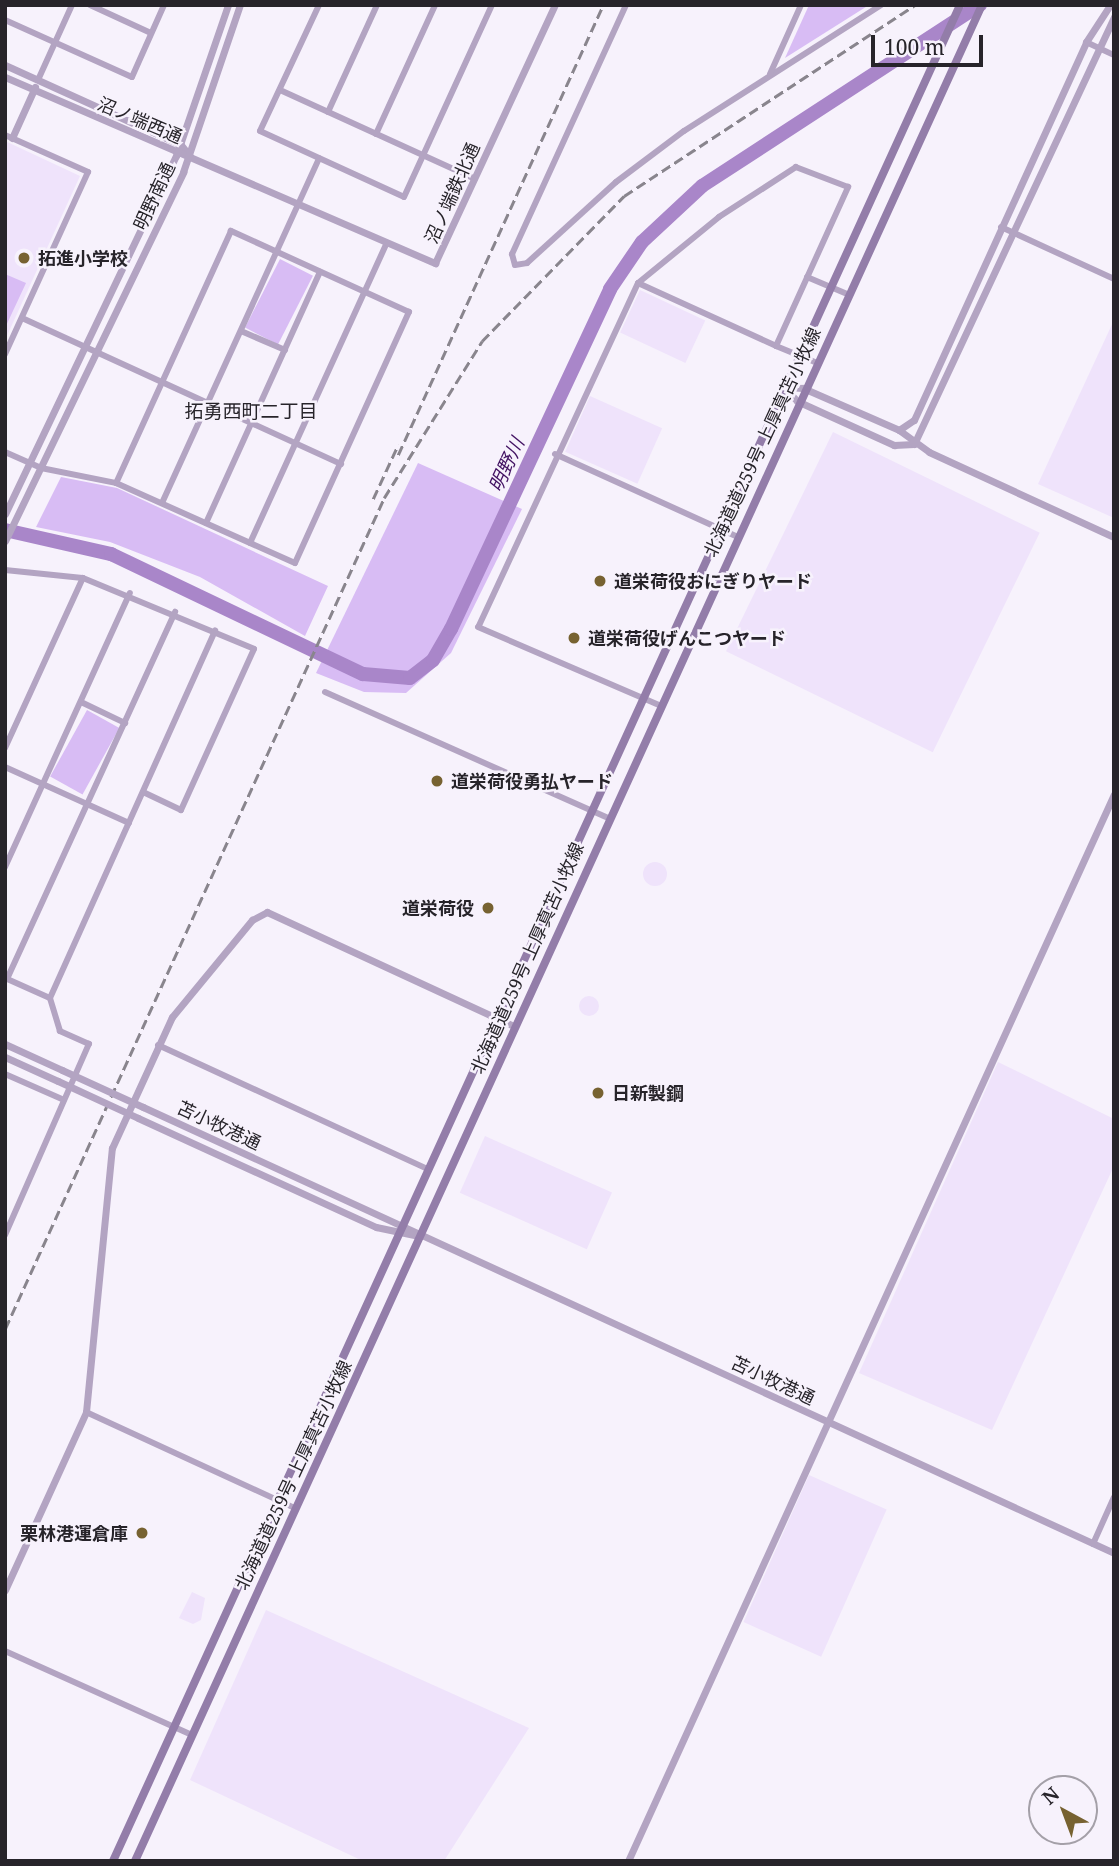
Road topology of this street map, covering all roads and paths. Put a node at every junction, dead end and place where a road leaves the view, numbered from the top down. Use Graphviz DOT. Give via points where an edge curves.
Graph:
graph roads {
  1 [pos="72,5"];
  2 [pos="90,5"];
  3 [pos="164,5"];
  4 [pos="228,5"];
  5 [pos="240,5"];
  6 [pos="319,5"];
  7 [pos="377,5"];
  8 [pos="435,5"];
  9 [pos="492,5"];
  10 [pos="555,5"];
  11 [pos="626,5"];
  12 [pos="792,5"];
  13 [pos="881,5"];
  14 [pos="960,5"];
  15 [pos="982,5"];
  16 [pos="1110,5"];
  17 [pos="800,7"];
  18 [pos="1114,17"];
  19 [pos="5,20"];
  20 [pos="151,33"];
  21 [pos="55,42"];
  22 [pos="1086,42"];
  23 [pos="1095,47"];
  24 [pos="1114,55"];
  25 [pos="5,65"];
  26 [pos="770,74"];
  27 [pos="5,77"];
  28 [pos="38,80"];
  29 [pos="34,90"];
  30 [pos="280,90"];
  31 [pos="328,113"];
  32 [pos="376,134"];
  33 [pos="9,136"];
  34 [pos="181,145"];
  35 [pos="423,155"];
  36 [pos="176,156"];
  37 [pos="190,156"];
  38 [pos="319,158"];
  39 [pos="475,179"];
  40 [pos="298,205"];
  41 [pos="1001,227"];
  42 [pos="1010,232"];
  43 [pos="386,245"];
  44 [pos="276,253"];
  45 [pos="320,272"];
  46 [pos="807,277"];
  47 [pos="1114,279"];
  48 [pos="638,283"];
  49 [pos="829,287"];
  50 [pos="364,293"];
  51 [pos="847,295"];
  52 [pos="22,318"];
  53 [pos="241,331"];
  54 [pos="776,345"];
  55 [pos="85,347"];
  56 [pos="285,350"];
  57 [pos="97,353"];
  58 [pos="5,354"];
  59 [pos="798,354"];
  60 [pos="815,362"];
  61 [pos="163,383"];
  62 [pos="783,387"];
  63 [pos="803,388"];
  64 [pos="797,401"];
  65 [pos="208,403"];
  66 [pos="252,423"];
  67 [pos="899,430"];
  68 [pos="296,443"];
  69 [pos="914,444"];
  70 [pos="5,452"];
  71 [pos="555,454"];
  72 [pos="30,463"];
  73 [pos="341,464"];
  74 [pos="41,468"];
  75 [pos="116,483"];
  76 [pos="162,503"];
  77 [pos="5,514"];
  78 [pos="206,523"];
  79 [pos="718,528"];
  80 [pos="736,536"];
  81 [pos="1114,537"];
  82 [pos="5,541"];
  83 [pos="250,543"];
  84 [pos="5,570"];
  85 [pos="83,578"];
  86 [pos="130,593"];
  87 [pos="175,612"];
  88 [pos="215,631"];
  89 [pos="325,692"];
  90 [pos="642,697"];
  91 [pos="81,702"];
  92 [pos="659,705"];
  93 [pos="125,723"];
  94 [pos="5,748"];
  95 [pos="5,767"];
  96 [pos="43,784"];
  97 [pos="143,792"];
  98 [pos="1114,794"];
  99 [pos="88,805"];
  100 [pos="591,810"];
  101 [pos="608,818"];
  102 [pos="129,824"];
  103 [pos="5,867"];
  104 [pos="6,979"];
  105 [pos="50,998"];
  106 [pos="496,1018"];
  107 [pos="514,1026"];
  108 [pos="5,1044"];
  109 [pos="158,1045"];
  110 [pos="5,1057"];
  111 [pos="5,1074"];
  112 [pos="64,1100"];
  113 [pos="428,1170"];
  114 [pos="402,1225"];
  115 [pos="5,1235"];
  116 [pos="397,1235"];
  117 [pos="419,1236"];
  118 [pos="86,1412"];
  119 [pos="827,1422"];
  120 [pos="1114,1497"];
  121 [pos="277,1500"];
  122 [pos="295,1508"];
  123 [pos="1093,1544"];
  124 [pos="1114,1553"];
  125 [pos="5,1590"];
  126 [pos="5,1651"];
  127 [pos="174,1727"];
  128 [pos="192,1735"];
  129 [pos="113,1861"];
  130 [pos="135,1861"];
  131 [pos="628,1861"];
  1 -- 21 [label="street"];
  2 -- 20 [label="street"];
  3 -- 20 [label="street"];
  4 -- 34 [label="street, 明野南通"];
  5 -- 37 [label="street, 明野南通"];
  6 -- 30 [label="street"];
  7 -- 31 [label="street"];
  8 -- 32 [label="street"];
  9 -- 35 [label="street"];
  10 -- 39 [label="street, 沼ノ端鉄北通"];
  11 -- 26 [label="street" via="512,254 515,265 527,263 626,174"];
  12 -- 17 [label="street"];
  13 -- 26 [label="street"];
  14 -- 49 [label="main road, 北海道道259号 上厚真苫小牧線"];
  15 -- 51 [label="main road, 北海道道259号 上厚真苫小牧線"];
  16 -- 22 [label="street"];
  17 -- 26 [label="street"];
  18 -- 23 [label="street"];
  19 -- 21 [label="street"];
  20 -- 21 [label="street" via="132,77"];
  21 -- 28 [label="street"];
  22 -- 23 [label="street"];
  22 -- 41 [label="street"];
  23 -- 24 [label="street"];
  23 -- 42 [label="street"];
  25 -- 28 [label="street, 沼ノ端西通"];
  27 -- 29 [label="street, 沼ノ端西通"];
  28 -- 29 [label="street"];
  28 -- 34 [label="street, 沼ノ端西通"];
  29 -- 33 [label="street"];
  29 -- 36 [label="street, 沼ノ端西通"];
  30 -- 31 [label="street"];
  30 -- 38 [label="street" via="260,131"];
  31 -- 32 [label="street"];
  32 -- 35 [label="street"];
  33 -- 52 [label="street" via="88,172"];
  34 -- 36 [label="street, 明野南通"];
  34 -- 37 [label="street, 沼ノ端西通"];
  35 -- 38 [label="street" via="404,197"];
  35 -- 39 [label="street"];
  36 -- 37 [label="street, 沼ノ端西通"];
  36 -- 55 [label="street, 明野南通"];
  37 -- 40 [label="street, 沼ノ端鉄北通"];
  37 -- 57 [label="street, 明野南通"];
  38 -- 40 [label="street"];
  39 -- 43 [label="street, 沼ノ端鉄北通" via="435,263"];
  40 -- 43 [label="street, 沼ノ端鉄北通"];
  40 -- 44 [label="street"];
  41 -- 42 [label="street"];
  41 -- 67 [label="street" via="914,420"];
  42 -- 47 [label="street"];
  42 -- 69 [label="street"];
  43 -- 50 [label="street"];
  44 -- 45 [label="street"];
  44 -- 53 [label="street"];
  44 -- 61 [label="street" via="231,232"];
  45 -- 50 [label="street"];
  45 -- 56 [label="street"];
  46 -- 48 [label="street" via="848,187 801,165 719,217"];
  46 -- 49 [label="street"];
  46 -- 54 [label="street"];
  48 -- 54 [label="street"];
  48 -- 71 [label="street"];
  49 -- 51 [label="street"];
  49 -- 59 [label="main road, 北海道道259号 上厚真苫小牧線"];
  50 -- 68 [label="street"];
  50 -- 73 [label="street" via="409,312"];
  51 -- 60 [label="main road, 北海道道259号 上厚真苫小牧線"];
  52 -- 55 [label="street"];
  52 -- 58 [label="street"];
  53 -- 56 [label="street"];
  53 -- 65 [label="street"];
  54 -- 59 [label="street"];
  55 -- 57 [label="street"];
  55 -- 72 [label="street, 明野南通"];
  56 -- 66 [label="street"];
  57 -- 61 [label="street"];
  57 -- 74 [label="street, 明野南通"];
  59 -- 60 [label="street"];
  59 -- 62 [label="main road, 北海道道259号 上厚真苫小牧線"];
  60 -- 63 [label="main road, 北海道道259号 上厚真苫小牧線"];
  61 -- 65 [label="street"];
  61 -- 75 [label="street"];
  62 -- 63 [label="street"];
  62 -- 64 [label="street"];
  62 -- 79 [label="main road, 北海道道259号 上厚真苫小牧線"];
  63 -- 64 [label="main road, 北海道道259号 上厚真苫小牧線"];
  63 -- 67 [label="street"];
  64 -- 69 [label="street" via="894,445"];
  64 -- 80 [label="main road, 北海道道259号 上厚真苫小牧線"];
  65 -- 66 [label="street"];
  65 -- 76 [label="street"];
  66 -- 68 [label="street"];
  66 -- 78 [label="street"];
  67 -- 69 [label="street"];
  68 -- 73 [label="street"];
  68 -- 83 [label="street"];
  69 -- 81 [label="street"];
  70 -- 72 [label="street"];
  71 -- 79 [label="street"];
  71 -- 90 [label="street" via="478,627"];
  72 -- 74 [label="street"];
  72 -- 77 [label="street, 明野南通"];
  73 -- 83 [label="street" via="295,563"];
  74 -- 75 [label="street"];
  74 -- 82 [label="street, 明野南通"];
  75 -- 76 [label="street"];
  76 -- 78 [label="street"];
  78 -- 83 [label="street"];
  79 -- 80 [label="street"];
  79 -- 90 [label="main road, 北海道道259号 上厚真苫小牧線"];
  80 -- 92 [label="main road, 北海道道259号 上厚真苫小牧線"];
  84 -- 85 [label="street"];
  85 -- 86 [label="street"];
  85 -- 94 [label="street"];
  86 -- 87 [label="street"];
  86 -- 91 [label="street"];
  87 -- 88 [label="street"];
  87 -- 93 [label="street"];
  88 -- 97 [label="street"];
  88 -- 97 [label="street" via="254,649 180,810"];
  89 -- 100 [label="street"];
  90 -- 92 [label="street"];
  90 -- 100 [label="main road, 北海道道259号 上厚真苫小牧線"];
  91 -- 93 [label="street"];
  91 -- 96 [label="street"];
  92 -- 101 [label="main road, 北海道道259号 上厚真苫小牧線"];
  93 -- 99 [label="street"];
  95 -- 96 [label="street"];
  96 -- 99 [label="street"];
  96 -- 103 [label="street"];
  97 -- 102 [label="street"];
  98 -- 119 [label="street"];
  99 -- 102 [label="street"];
  99 -- 104 [label="street"];
  100 -- 101 [label="street"];
  100 -- 106 [label="main road, 北海道道259号 上厚真苫小牧線"];
  101 -- 107 [label="main road, 北海道道259号 上厚真苫小牧線"];
  102 -- 105 [label="street"];
  104 -- 105 [label="street"];
  105 -- 112 [label="street" via="60,1031 89,1044"];
  106 -- 107 [label="street"];
  106 -- 109 [label="street" via="267,912 252,920 207,970"];
  106 -- 113 [label="main road, 北海道道259号 上厚真苫小牧線"];
  107 -- 117 [label="main road, 北海道道259号 上厚真苫小牧線"];
  108 -- 114 [label="street, 苫小牧港通, bridge"];
  109 -- 113 [label="street"];
  109 -- 118 [label="street" via="110,1157"];
  110 -- 116 [label="street, 苫小牧港通, bridge"];
  111 -- 112 [label="street"];
  112 -- 115 [label="street"];
  113 -- 114 [label="main road, 北海道道259号 上厚真苫小牧線"];
  114 -- 116 [label="main road, 北海道道259号 上厚真苫小牧線"];
  114 -- 117 [label="street, 苫小牧港通"];
  116 -- 117 [label="street, 苫小牧港通"];
  116 -- 121 [label="main road, 北海道道259号 上厚真苫小牧線"];
  117 -- 119 [label="street, 苫小牧港通"];
  117 -- 122 [label="main road, 北海道道259号 上厚真苫小牧線"];
  118 -- 121 [label="street"];
  118 -- 125 [label="street"];
  119 -- 123 [label="street, 苫小牧港通"];
  119 -- 131 [label="street"];
  120 -- 123 [label="street"];
  121 -- 122 [label="street"];
  121 -- 127 [label="main road, 北海道道259号 上厚真苫小牧線"];
  122 -- 128 [label="main road, 北海道道259号 上厚真苫小牧線"];
  123 -- 124 [label="street, 苫小牧港通"];
  126 -- 127 [label="street"];
  127 -- 128 [label="street"];
  127 -- 129 [label="main road, 北海道道259号 上厚真苫小牧線"];
  128 -- 130 [label="main road, 北海道道259号 上厚真苫小牧線"];
}
